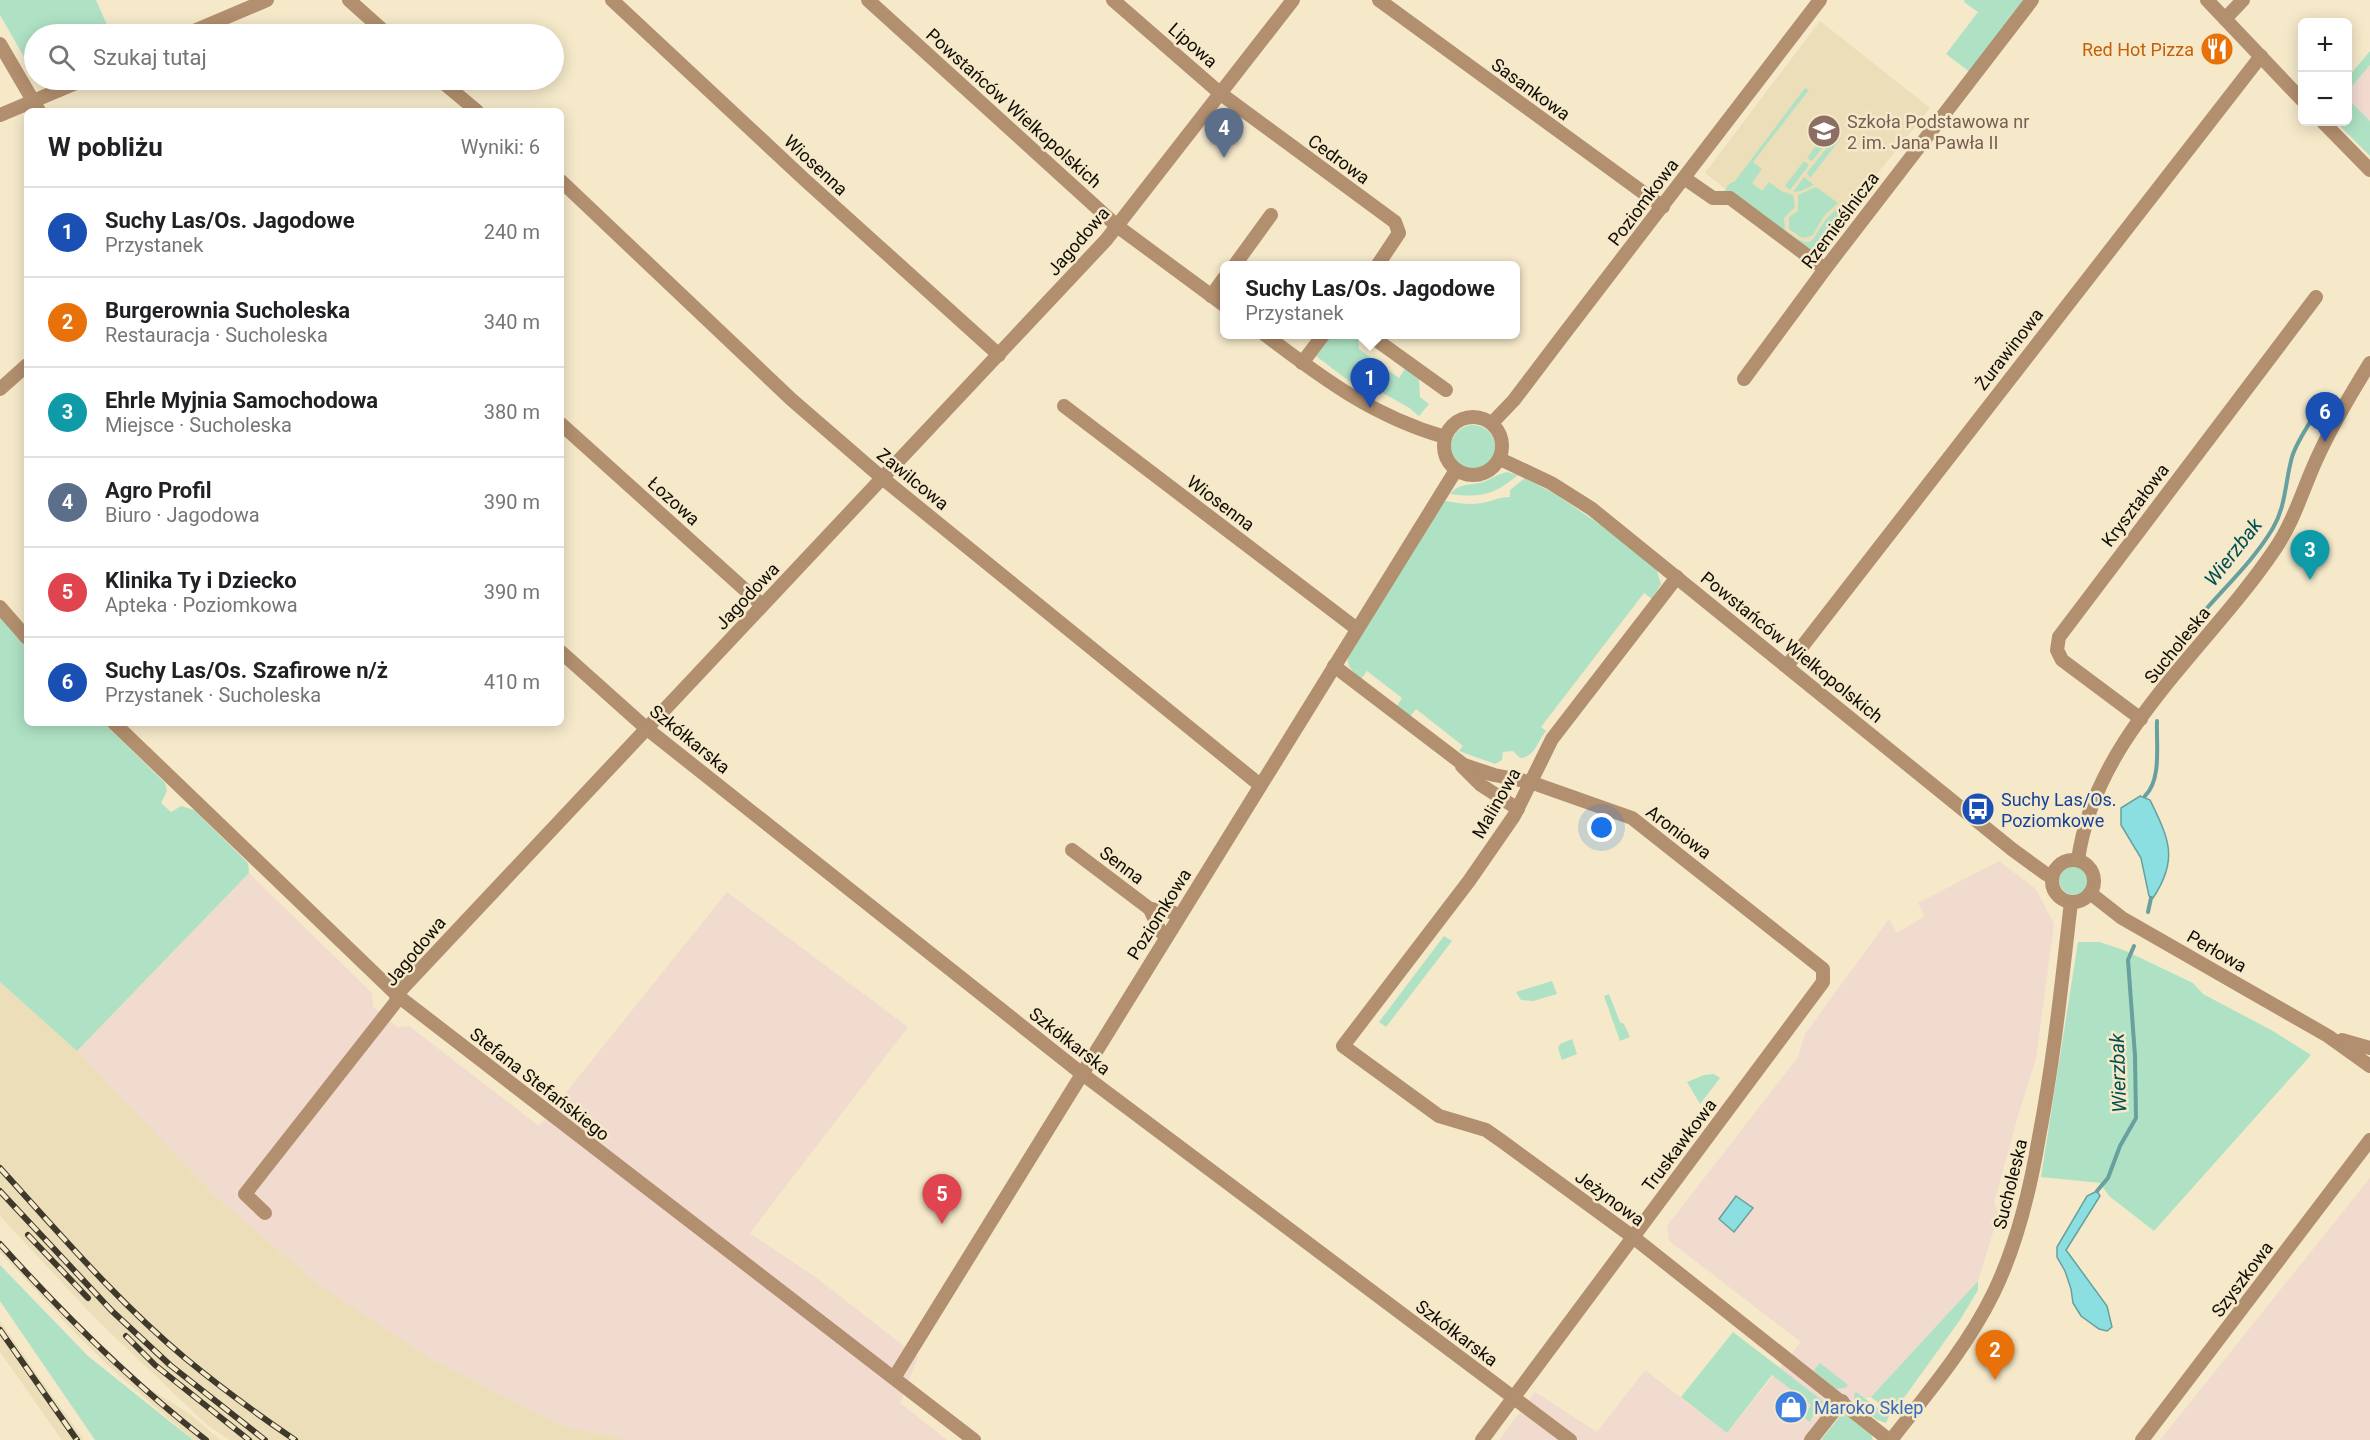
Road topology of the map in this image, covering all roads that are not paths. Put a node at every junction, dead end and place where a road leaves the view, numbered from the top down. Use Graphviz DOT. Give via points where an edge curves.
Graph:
graph roads {
  1 [pos="267,0"];
  2 [pos="349,0"];
  3 [pos="612,0"];
  4 [pos="868,0"];
  5 [pos="1113,0"];
  6 [pos="1293,0"];
  7 [pos="1379,0"];
  8 [pos="1820,0"];
  9 [pos="2032,0"];
  10 [pos="2207,0"];
  11 [pos="2243,0"];
  12 [pos="2226,19"];
  13 [pos="211,24"];
  14 [pos="376,24"];
  15 [pos="0,44"];
  16 [pos="2261,56"];
  17 [pos="24,85"];
  18 [pos="27,90"];
  19 [pos="65,90"];
  20 [pos="452,90"];
  21 [pos="1221,94"];
  22 [pos="2298,96"];
  23 [pos="36,106"];
  24 [pos="473,108"];
  25 [pos="24,109"];
  26 [pos="0,115"];
  27 [pos="2327,126"];
  28 [pos="2370,170"];
  29 [pos="1684,178"];
  30 [pos="564,184"];
  31 [pos="1663,207"];
  32 [pos="1271,215"];
  33 [pos="1118,225"];
  34 [pos="1238,261"];
  35 [pos="1380,261"];
  36 [pos="1825,269"];
  37 [pos="1220,284"];
  38 [pos="1211,296"];
  39 [pos="2316,297"];
  40 [pos="1220,302"];
  41 [pos="1271,339"];
  42 [pos="1320,339"];
  43 [pos="1375,339"];
  44 [pos="999,355"];
  45 [pos="1302,363"];
  46 [pos="2370,363"];
  47 [pos="24,368"];
  48 [pos="1744,379"];
  49 [pos="0,389"];
  50 [pos="1446,390"];
  51 [pos="1064,406"];
  52 [pos="1492,423"];
  53 [pos="564,427"];
  54 [pos="1445,437"];
  55 [pos="1500,459"];
  56 [pos="1456,470"];
  57 [pos="881,477"];
  58 [pos="1677,577"];
  59 [pos="762,605"];
  60 [pos="0,608"];
  61 [pos="1357,629"];
  62 [pos="24,632"];
  63 [pos="564,655"];
  64 [pos="1334,666"];
  65 [pos="1787,666"];
  66 [pos="2141,719"];
  67 [pos="117,726"];
  68 [pos="646,728"];
  69 [pos="1454,759"];
  70 [pos="1530,782"];
  71 [pos="1260,785"];
  72 [pos="1518,809"];
  73 [pos="1072,850"];
  74 [pos="2078,860"];
  75 [pos="2052,877"];
  76 [pos="2090,893"];
  77 [pos="2071,902"];
  78 [pos="1150,909"];
  79 [pos="1179,916"];
  80 [pos="1167,936"];
  81 [pos="1823,969"];
  82 [pos="398,996"];
  83 [pos="2328,1036"];
  84 [pos="1343,1046"];
  85 [pos="2370,1048"];
  86 [pos="2370,1066"];
  87 [pos="1081,1073"];
  88 [pos="2370,1140"];
  89 [pos="265,1213"];
  90 [pos="1633,1237"];
  91 [pos="894,1378"];
  92 [pos="1513,1398"];
  93 [pos="1842,1401"];
  94 [pos="974,1440"];
  95 [pos="1482,1440"];
  96 [pos="1570,1440"];
  97 [pos="1811,1440"];
  98 [pos="1890,1440"];
  99 [pos="2142,1440"];
  1 -- 13 [label="street"];
  2 -- 14 [label="street"];
  3 -- 44 [label="street, Wiosenna"];
  4 -- 33 [label="street, Powstańców Wielkopolskich"];
  5 -- 21 [label="street, Lipowa"];
  6 -- 21 [label="street, Jagodowa"];
  7 -- 31 [label="street, Sasankowa"];
  8 -- 29 [label="street, Poziomkowa"];
  9 -- 36 [label="street, Rzemieślnicza"];
  10 -- 12 [label="street"];
  11 -- 12 [label="street"];
  12 -- 16 [label="street"];
  15 -- 17 [label="street"];
  16 -- 22 [label="street"];
  16 -- 65 [label="street, Żurawinowa"];
  18 -- 23 [label="street"];
  19 -- 23 [label="street"];
  20 -- 24 [label="street"];
  21 -- 33 [label="street, Jagodowa"];
  21 -- 35 [label="street, Cedrowa" via="1395,222 1399,233"];
  25 -- 26 [label="street"];
  27 -- 28 [label="street"];
  29 -- 31 [label="street, Poziomkowa"];
  29 -- 36 [label="street" via="1713,198 1730,198"];
  30 -- 57 [label="street, Zawilcowa" via="792,400"];
  31 -- 52 [label="street, Poziomkowa"];
  32 -- 34 [label="street"];
  33 -- 38 [label="street, Powstańców Wielkopolskich"];
  33 -- 44 [label="street, Jagodowa"];
  36 -- 48 [label="street, Rzemieślnicza"];
  37 -- 38 [label="street"];
  38 -- 40 [label="street, Powstańców Wielkopolskich"];
  39 -- 66 [label="street, Kryształowa" via="2059,637 2056,650 2062,660"];
  41 -- 45 [label="street"];
  42 -- 45 [label="street"];
  43 -- 50 [label="street"];
  44 -- 57 [label="street, Jagodowa"];
  45 -- 54 [label="street" via="1370,408"];
  46 -- 66 [label="street, Sucholeska" via="2330,431 2276,548"];
  47 -- 49 [label="street"];
  51 -- 61 [label="street, Wiosenna"];
  52 -- 54 [label="street" via="1465,418 1456,422"];
  52 -- 55 [label="street" via="1503,443"];
  53 -- 59 [label="street, Łozowa"];
  54 -- 56 [label="street" via="1446,459"];
  55 -- 56 [label="street" via="1481,475"];
  55 -- 58 [label="street, Powstańców Wielkopolskich" via="1572,496"];
  56 -- 61 [label="street, Poziomkowa"];
  57 -- 59 [label="street, Jagodowa"];
  57 -- 71 [label="street, Zawilcowa"];
  58 -- 65 [label="street, Powstańców Wielkopolskich"];
  58 -- 70 [label="street, Malinowa" via="1552,738"];
  59 -- 68 [label="street, Jagodowa"];
  60 -- 62 [label="street"];
  61 -- 64 [label="street, Poziomkowa"];
  63 -- 68 [label="street, Szkółkarska"];
  64 -- 69 [label="street, Aroniowa"];
  64 -- 71 [label="street, Poziomkowa"];
  65 -- 75 [label="street, Powstańców Wielkopolskich" via="2013,850"];
  66 -- 74 [label="street, Sucholeska" via="2116,753 2096,792"];
  67 -- 82 [label="street, Stefana Stefańskiego"];
  68 -- 82 [label="street, Jagodowa"];
  68 -- 87 [label="street, Szkółkarska"];
  69 -- 70 [label="street, Aroniowa" via="1494,775"];
  69 -- 72 [label="street, Aroniowa" via="1481,785"];
  70 -- 72 [label="street, Malinowa"];
  70 -- 81 [label="street, Aroniowa" via="1632,818"];
  71 -- 79 [label="street, Poziomkowa"];
  72 -- 84 [label="street, Malinowa"];
  73 -- 78 [label="street, Senna"];
  74 -- 75 [label="street" via="2061,863"];
  74 -- 76 [label="street" via="2093,873 2094,887"];
  75 -- 77 [label="street" via="2056,893"];
  76 -- 77 [label="street"];
  76 -- 83 [label="street, Perłowa" via="2122,918"];
  77 -- 98 [label="street, Sucholeska" via="2044,1114 2017,1235 1978,1321"];
  78 -- 79 [label="street, Senna"];
  78 -- 80 [label="street, Senna" via="1160,931"];
  79 -- 80 [label="street, Poziomkowa"];
  80 -- 87 [label="street, Poziomkowa"];
  81 -- 90 [label="street, Truskawkowa" via="1823,982"];
  82 -- 89 [label="street, Jagodowa" via="245,1194"];
  82 -- 91 [label="street, Stefana Stefańskiego"];
  83 -- 85 [label="street, Perłowa"];
  83 -- 86 [label="street, Perłowa"];
  84 -- 90 [label="street, Jeżynowa" via="1439,1116 1486,1130"];
  87 -- 91 [label="street, Poziomkowa"];
  87 -- 92 [label="street, Szkółkarska"];
  88 -- 99 [label="street, Szyszkowa"];
  90 -- 92 [label="street, Truskawkowa"];
  90 -- 93 [label="street, Jeżynowa"];
  91 -- 94 [label="street, Stefana Stefańskiego"];
  92 -- 95 [label="street"];
  92 -- 96 [label="street, Szkółkarska"];
  93 -- 97 [label="street"];
  93 -- 98 [label="street, Jeżynowa"];
}
